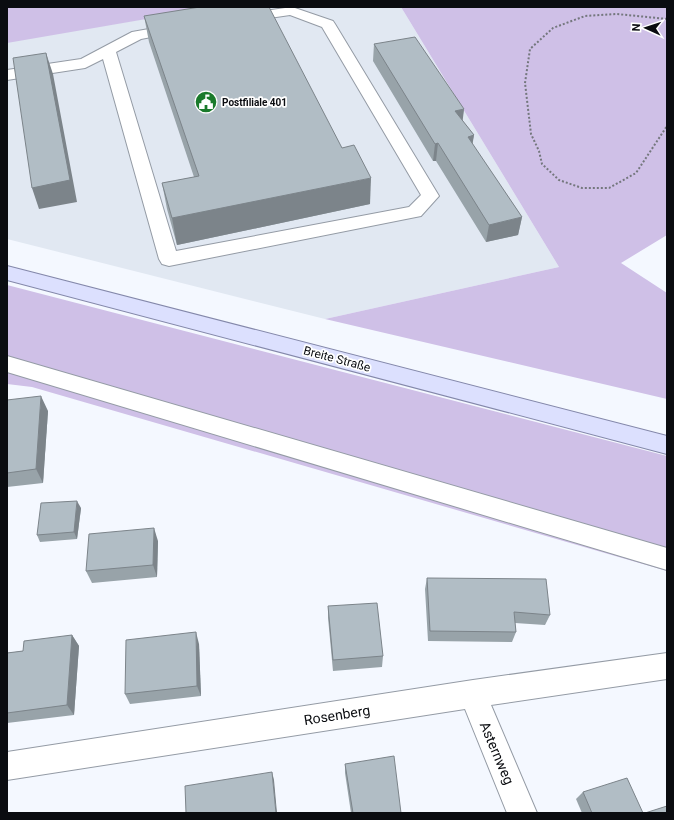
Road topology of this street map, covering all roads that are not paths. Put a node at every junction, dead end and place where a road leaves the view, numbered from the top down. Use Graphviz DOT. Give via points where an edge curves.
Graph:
graph roads {
  1 [pos="230,20"];
  2 [pos="191,26"];
  3 [pos="108,50"];
  4 [pos="7,75"];
  5 [pos="7,274"];
  6 [pos="7,364"];
  7 [pos="667,445"];
  8 [pos="667,559"];
  9 [pos="667,666"];
  10 [pos="473,694"];
  11 [pos="7,766"];
  12 [pos="522,813"];
  1 -- 3 [label="street" via="291,11 328,24 430,196 415,212 168,259"];
  2 -- 3 [label="street" via="137,34"];
  3 -- 4 [label="street" via="85,63"];
  5 -- 7 [label="main road, Breite Straße"];
  6 -- 8 [label="street"];
  9 -- 10 [label="street, Rosenberg"];
  10 -- 11 [label="street, Rosenberg"];
  10 -- 12 [label="street, Asternweg"];
}
